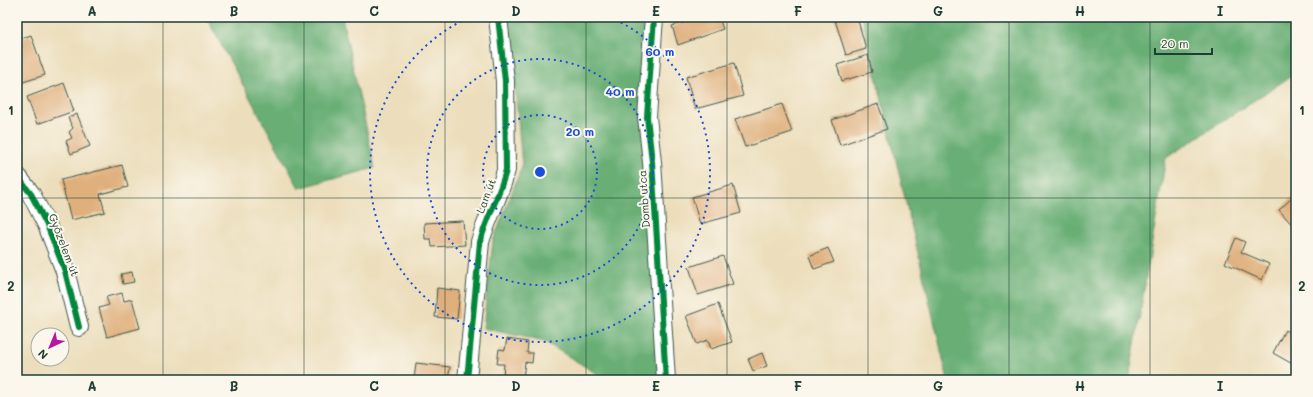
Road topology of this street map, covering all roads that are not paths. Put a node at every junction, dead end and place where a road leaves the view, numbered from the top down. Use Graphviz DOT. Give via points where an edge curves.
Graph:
graph roads {
  1 [pos="498,17"];
  2 [pos="654,17"];
  3 [pos="17,176"];
  4 [pos="79,327"];
  5 [pos="467,380"];
  6 [pos="666,380"];
  1 -- 5 [label="street, Lam út" via="505,80 506,170 480,242"];
  2 -- 6 [label="street, Domb utca" via="647,117"];
  3 -- 4 [label="street, Győzelem út" via="31,194 47,225 64,271"];
}
